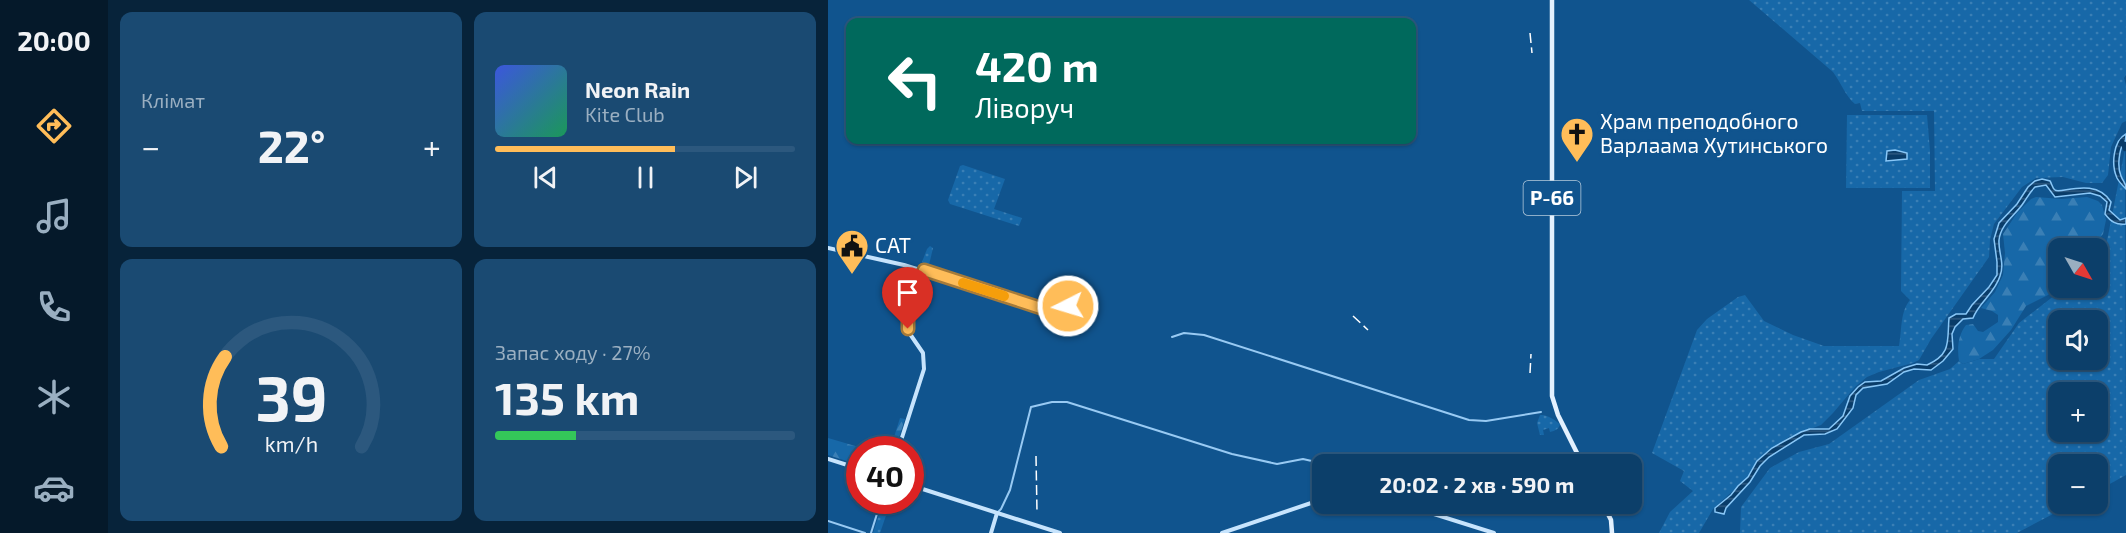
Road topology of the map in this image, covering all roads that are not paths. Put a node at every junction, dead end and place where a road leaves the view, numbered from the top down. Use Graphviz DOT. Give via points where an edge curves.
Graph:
graph roads {
  1 [pos="1552,0"];
  2 [pos="828,248"];
  3 [pos="924,270"];
  4 [pos="1054,310"];
  5 [pos="1172,337"];
  6 [pos="1541,412"];
  7 [pos="902,436"];
  8 [pos="1578,454"];
  9 [pos="828,459"];
  10 [pos="1312,461"];
  11 [pos="846,465"];
  12 [pos="924,490"];
  13 [pos="1312,503"];
  14 [pos="997,513"];
  15 [pos="877,514"];
  16 [pos="1434,514"];
  17 [pos="1608,514"];
  18 [pos="828,521"];
  19 [pos="865,533"];
  20 [pos="871,533"];
  21 [pos="991,533"];
  22 [pos="1060,533"];
  23 [pos="1222,533"];
  24 [pos="1494,533"];
  25 [pos="1612,533"];
  1 -- 8 [label="main road, Р-66" via="1552,396"];
  2 -- 3 [label="street"];
  3 -- 4 [label="street"];
  3 -- 7 [label="street" via="908,324 923,352 924,369"];
  4 -- 4 [label="street" via="1053,317 1059,323 1072,318 1068,306"];
  5 -- 6 [label="street" via="1184,333 1204,335 1469,420"];
  9 -- 11 [label="street"];
  10 -- 14 [label="street" via="1277,464 1232,454 1067,402 1052,402 1031,406 1010,490"];
  12 -- 14 [label="street"];
  13 -- 23 [label="street"];
  14 -- 21 [label="street"];
  14 -- 22 [label="street"];
  15 -- 20 [label="street"];
  16 -- 24 [label="street"];
  17 -- 25 [label="main road"];
  18 -- 19 [label="street"];
}
